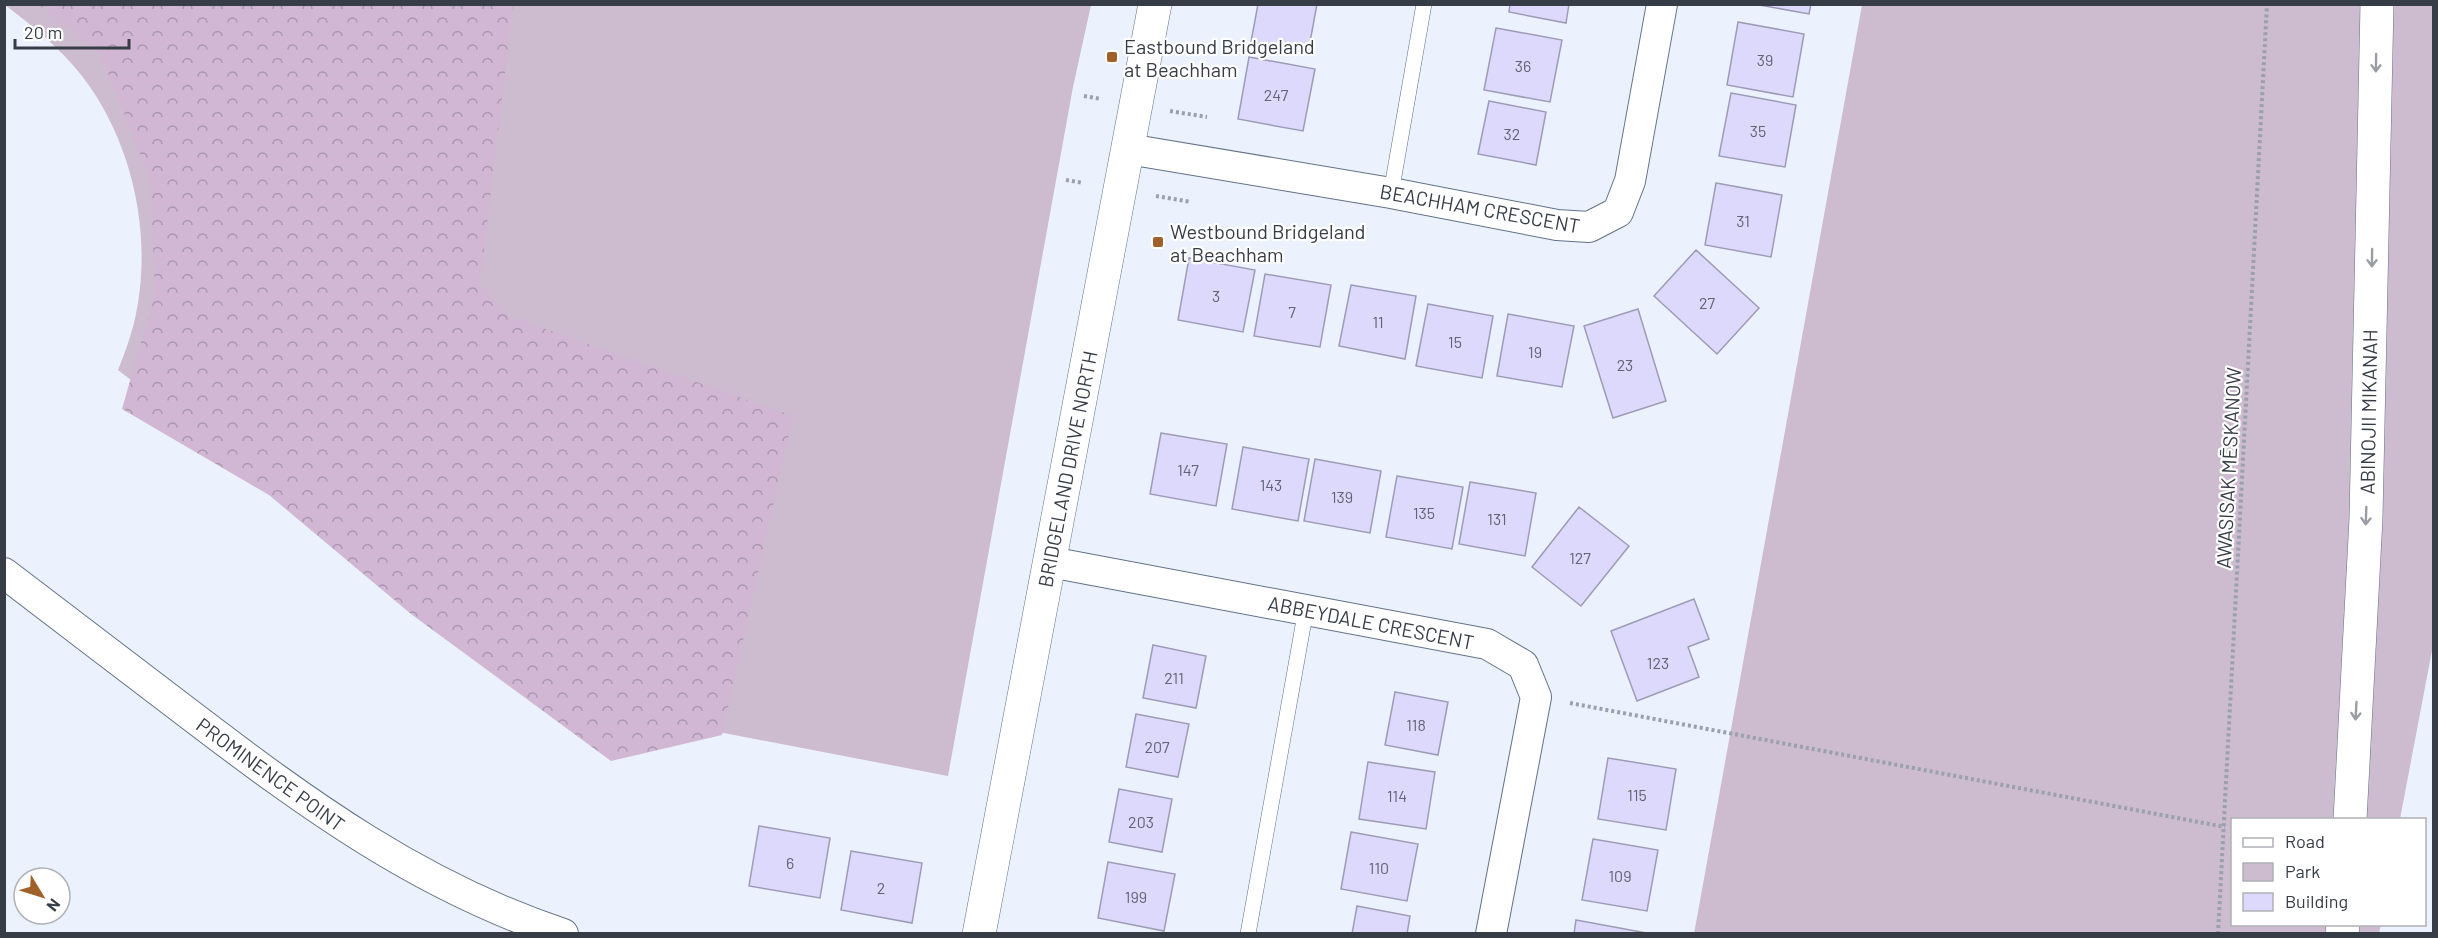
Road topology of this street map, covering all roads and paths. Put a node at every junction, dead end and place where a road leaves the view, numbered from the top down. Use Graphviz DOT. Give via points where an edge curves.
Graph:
graph roads {
  1 [pos="1155,4"];
  2 [pos="1424,4"];
  3 [pos="1662,4"];
  4 [pos="2266,4"];
  5 [pos="2378,4"];
  6 [pos="1128,150"];
  7 [pos="1391,193"];
  8 [pos="1050,562"];
  9 [pos="4,573"];
  10 [pos="1306,609"];
  11 [pos="1536,697"];
  12 [pos="2350,818"];
  13 [pos="2225,827"];
  14 [pos="563,933"];
  15 [pos="979,933"];
  16 [pos="1248,933"];
  17 [pos="1491,933"];
  18 [pos="2218,933"];
  1 -- 6 [label="street, BRIDGELAND DRIVE NORTH"];
  2 -- 7 [label="lane"];
  3 -- 7 [label="street, BEACHHAM CRESCENT" via="1630,181 1618,212 1589,227 1557,225"];
  4 -- 13 [label="path, AWASISAK MĒSKANOW"];
  5 -- 12 [label="street, ABINOJII MIKANAH, one-way" via="2366,518"];
  6 -- 7 [label="street, BEACHHAM CRESCENT"];
  6 -- 8 [label="street, BRIDGELAND DRIVE NORTH"];
  8 -- 10 [label="street, ABBEYDALE CRESCENT"];
  8 -- 15 [label="street, BRIDGELAND DRIVE NORTH"];
  9 -- 14 [label="street, PROMINENCE POINT" via="271,777 372,846 480,901"];
  10 -- 11 [label="street, ABBEYDALE CRESCENT" via="1487,644 1523,665"];
  10 -- 16 [label="lane"];
  11 -- 13 [label="path"];
  11 -- 17 [label="street"];
  13 -- 18 [label="path, AWASISAK MĒSKANOW"];
}
